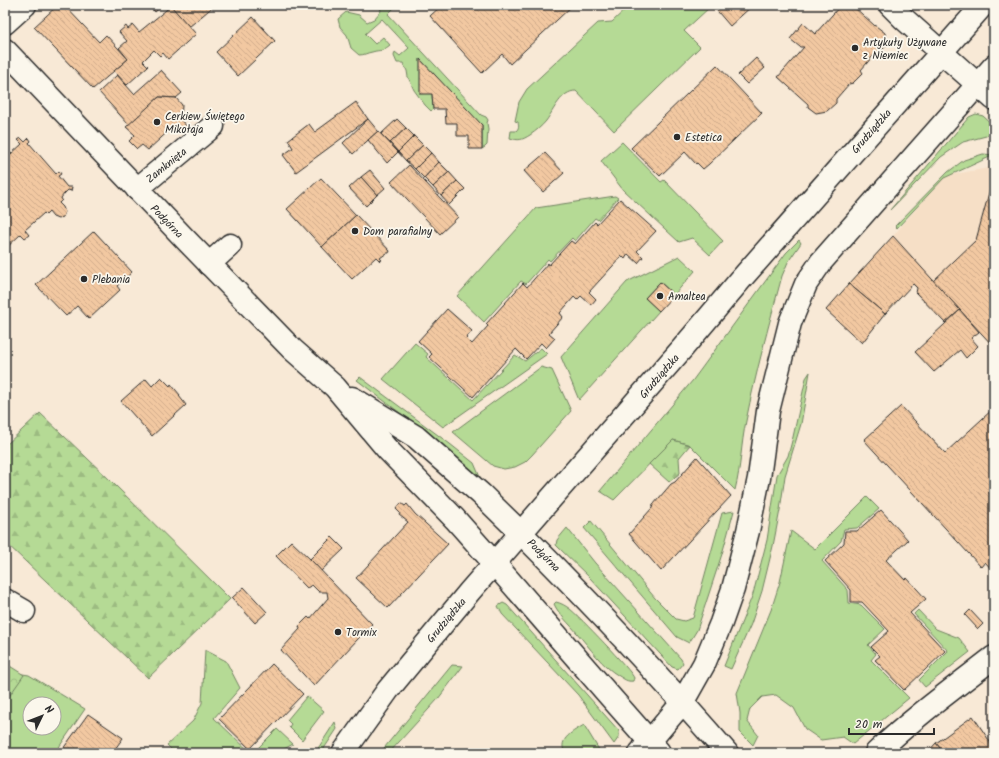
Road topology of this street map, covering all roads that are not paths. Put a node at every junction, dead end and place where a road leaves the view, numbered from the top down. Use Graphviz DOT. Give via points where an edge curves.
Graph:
graph roads {
  1 [pos="25,5"];
  2 [pos="890,5"];
  3 [pos="983,5"];
  4 [pos="5,23"];
  5 [pos="5,50"];
  6 [pos="941,52"];
  7 [pos="994,66"];
  8 [pos="978,85"];
  9 [pos="994,99"];
  10 [pos="213,126"];
  11 [pos="136,189"];
  12 [pos="230,245"];
  13 [pos="209,264"];
  14 [pos="335,387"];
  15 [pos="521,533"];
  16 [pos="494,563"];
  17 [pos="994,656"];
  18 [pos="682,703"];
  19 [pos="650,749"];
  20 [pos="343,753"];
  21 [pos="726,753"];
  22 [pos="876,753"];
  1 -- 4 [label="main road"];
  2 -- 6 [label="main road"];
  3 -- 6 [label="main road, Grudziądzka"];
  5 -- 11 [label="main road, Podgórna"];
  6 -- 8 [label="main road"];
  6 -- 15 [label="main road, Grudziądzka"];
  7 -- 8 [label="main road"];
  8 -- 9 [label="main road"];
  8 -- 18 [label="main road" via="825,258 806,284 790,323 768,411 759,478 733,589 704,664"];
  10 -- 11 [label="main road, Zamknięta"];
  11 -- 13 [label="main road, Podgórna"];
  12 -- 13 [label="main road"];
  13 -- 14 [label="main road, Podgórna" via="296,352"];
  14 -- 15 [label="main road, Podgórna" via="416,438 481,494"];
  14 -- 16 [label="main road, Podgórna" via="387,449"];
  15 -- 16 [label="main road, Grudziądzka"];
  15 -- 18 [label="main road, Podgórna"];
  16 -- 19 [label="main road, Podgórna"];
  16 -- 20 [label="main road, Grudziądzka" via="393,684"];
  17 -- 22 [label="main road" via="922,712"];
  18 -- 19 [label="main road"];
  18 -- 21 [label="main road, Podgórna"];
}
